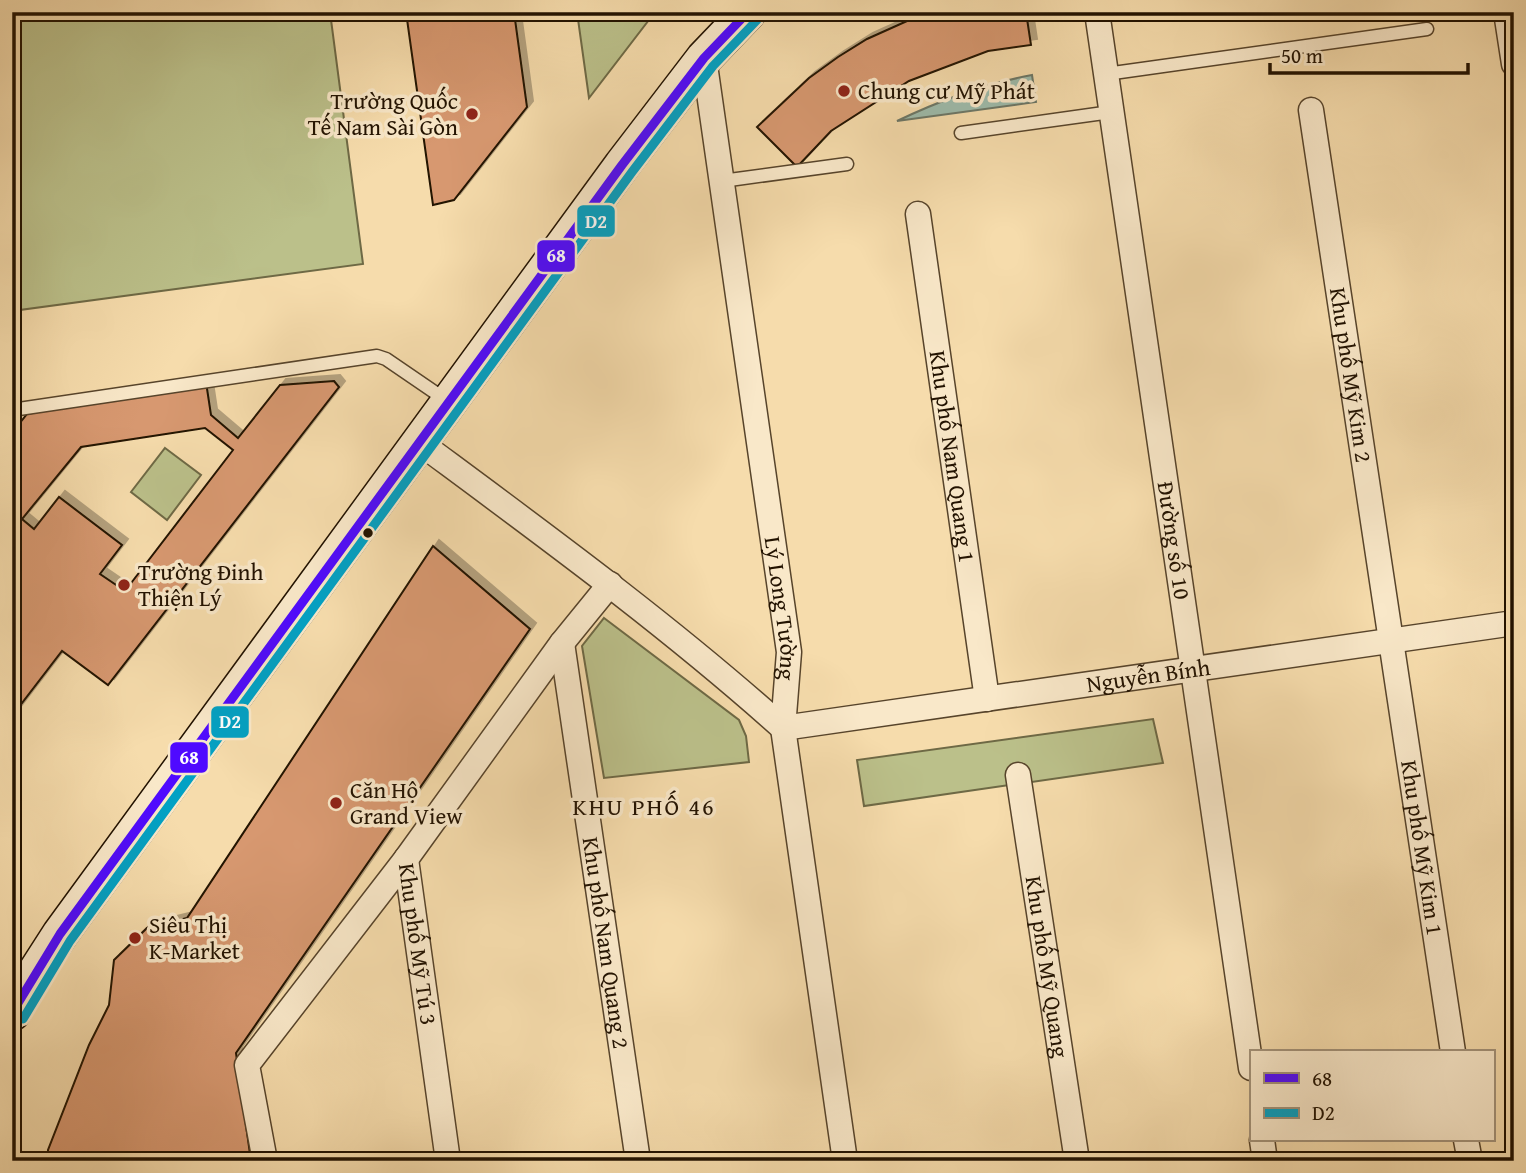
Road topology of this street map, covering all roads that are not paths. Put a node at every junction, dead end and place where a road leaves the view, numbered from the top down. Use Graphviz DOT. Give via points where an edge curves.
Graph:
graph roads {
  1 [pos="748,12"];
  2 [pos="1097,12"];
  3 [pos="1509,24"];
  4 [pos="1427,29"];
  5 [pos="704,58"];
  6 [pos="1514,64"];
  7 [pos="1106,74"];
  8 [pos="1311,110"];
  9 [pos="1111,112"];
  10 [pos="961,133"];
  11 [pos="847,164"];
  12 [pos="722,181"];
  13 [pos="918,214"];
  14 [pos="449,402"];
  15 [pos="12,410"];
  16 [pos="419,442"];
  17 [pos="610,584"];
  18 [pos="1514,623"];
  19 [pos="1391,641"];
  20 [pos="562,643"];
  21 [pos="1193,670"];
  22 [pos="987,699"];
  23 [pos="783,728"];
  24 [pos="1018,775"];
  25 [pos="405,859"];
  26 [pos="12,1013"];
  27 [pos="1453,1050"];
  28 [pos="1250,1061"];
  29 [pos="1262,1142"];
  30 [pos="1466,1142"];
  31 [pos="265,1161"];
  32 [pos="448,1161"];
  33 [pos="638,1161"];
  34 [pos="845,1161"];
  35 [pos="1077,1161"];
  36 [pos="1265,1161"];
  37 [pos="1470,1161"];
  1 -- 5 [label="main road"];
  2 -- 7 [label="street, Đường số 10"];
  3 -- 6 [label="street"];
  4 -- 7 [label="lane"];
  5 -- 12 [label="street, Lý Long Tường"];
  5 -- 14 [label="main road"];
  7 -- 9 [label="street, Đường số 10"];
  8 -- 19 [label="street, Khu phố Mỹ Kim 2"];
  9 -- 10 [label="lane"];
  9 -- 21 [label="street, Đường số 10"];
  11 -- 12 [label="lane"];
  12 -- 23 [label="street, Lý Long Tường" via="789,652"];
  13 -- 22 [label="street, Khu phố Nam Quang 1"];
  14 -- 15 [label="lane" via="377,356"];
  14 -- 16 [label="main road"];
  16 -- 17 [label="street"];
  16 -- 26 [label="main road" via="60,934"];
  17 -- 20 [label="street, Khu phố Mỹ Tú 3"];
  17 -- 23 [label="street"];
  18 -- 19 [label="street, Nguyễn Bính"];
  19 -- 21 [label="street, Nguyễn Bính"];
  19 -- 27 [label="street, Khu phố Mỹ Kim 1"];
  20 -- 25 [label="street, Khu phố Mỹ Tú 3"];
  20 -- 33 [label="street, Khu phố Nam Quang 2"];
  21 -- 22 [label="street, Nguyễn Bính"];
  21 -- 28 [label="street, Đường số 10"];
  22 -- 23 [label="street, Nguyễn Bính"];
  23 -- 34 [label="street, Lý Long Tường"];
  24 -- 35 [label="street, Khu phố Mỹ Quang"];
  25 -- 31 [label="street" via="247,1065"];
  25 -- 32 [label="street, Khu phố Mỹ Tú 3"];
  29 -- 36 [label="street"];
  30 -- 37 [label="street"];
}
